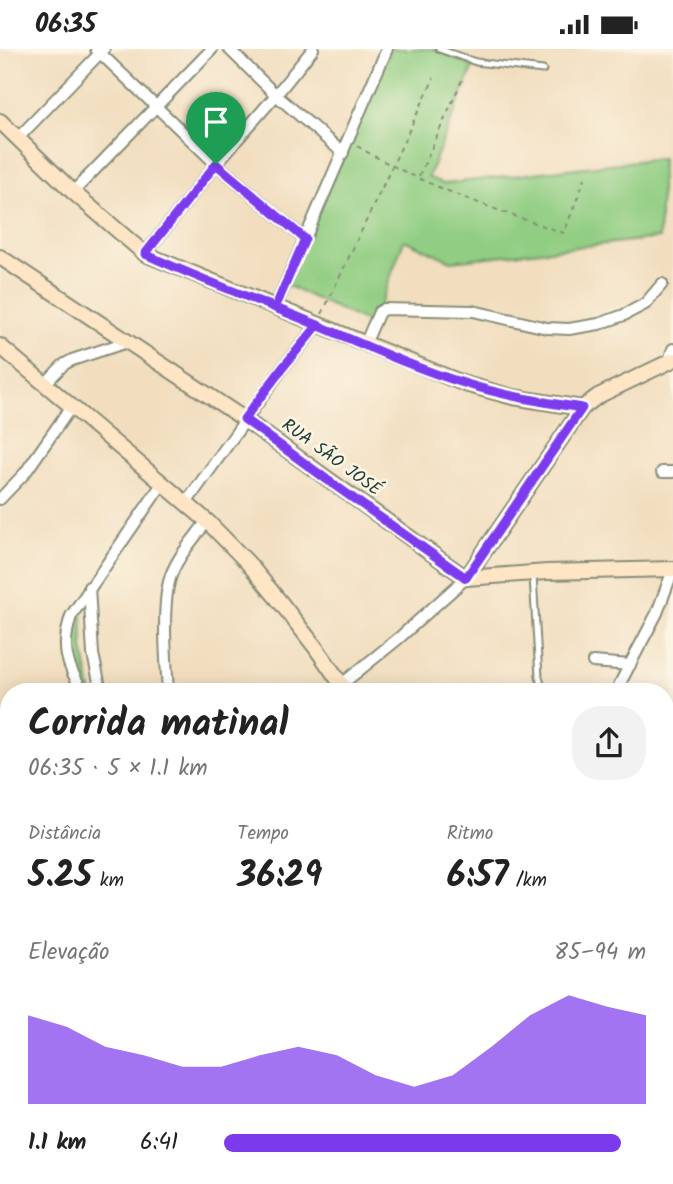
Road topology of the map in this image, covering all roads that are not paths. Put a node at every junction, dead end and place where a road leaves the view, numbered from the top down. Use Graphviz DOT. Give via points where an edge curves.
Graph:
graph roads {
  1 [pos="212,49"];
  2 [pos="229,49"];
  3 [pos="313,49"];
  4 [pos="387,49"];
  5 [pos="439,49"];
  6 [pos="100,50"];
  7 [pos="543,70"];
  8 [pos="276,95"];
  9 [pos="156,108"];
  10 [pos="0,121"];
  11 [pos="18,138"];
  12 [pos="343,153"];
  13 [pos="216,164"];
  14 [pos="73,193"];
  15 [pos="305,239"];
  16 [pos="145,254"];
  17 [pos="0,257"];
  18 [pos="662,284"];
  19 [pos="275,308"];
  20 [pos="318,325"];
  21 [pos="130,341"];
  22 [pos="365,344"];
  23 [pos="2,352"];
  24 [pos="671,357"];
  25 [pos="45,384"];
  26 [pos="71,407"];
  27 [pos="582,408"];
  28 [pos="244,419"];
  29 [pos="162,484"];
  30 [pos="1,496"];
  31 [pos="186,503"];
  32 [pos="206,521"];
  33 [pos="673,569"];
  34 [pos="533,573"];
  35 [pos="466,578"];
  36 [pos="89,587"];
  37 [pos="593,662"];
  38 [pos="630,665"];
  39 [pos="78,683"];
  40 [pos="99,683"];
  41 [pos="167,683"];
  42 [pos="340,683"];
  43 [pos="350,683"];
  44 [pos="541,683"];
  45 [pos="620,683"];
  1 -- 9 [label="street"];
  2 -- 8 [label="street"];
  3 -- 8 [label="street"];
  4 -- 12 [label="street"];
  5 -- 7 [label="lane" via="476,62"];
  6 -- 9 [label="street"];
  6 -- 11 [label="street"];
  8 -- 12 [label="street"];
  8 -- 13 [label="street"];
  9 -- 13 [label="street"];
  9 -- 14 [label="street"];
  10 -- 11 [label="main road"];
  11 -- 14 [label="main road"];
  12 -- 15 [label="street"];
  13 -- 15 [label="street"];
  13 -- 16 [label="street"];
  14 -- 16 [label="main road"];
  15 -- 19 [label="street"];
  16 -- 19 [label="main road"];
  17 -- 21 [label="main road, RUA SÃO JOSÉ"];
  18 -- 22 [label="street" via="645,304 624,315 569,329 473,311 384,309"];
  19 -- 20 [label="main road"];
  20 -- 22 [label="main road"];
  20 -- 28 [label="street"];
  21 -- 25 [label="street" via="63,365"];
  21 -- 28 [label="main road, RUA SÃO JOSÉ"];
  22 -- 27 [label="main road" via="464,384"];
  23 -- 25 [label="main road"];
  24 -- 27 [label="main road"];
  25 -- 26 [label="main road"];
  26 -- 29 [label="main road"];
  26 -- 30 [label="street" via="25,473"];
  27 -- 35 [label="main road"];
  28 -- 31 [label="street"];
  28 -- 35 [label="main road, RUA SÃO JOSÉ"];
  29 -- 31 [label="main road"];
  29 -- 36 [label="street"];
  31 -- 32 [label="main road"];
  32 -- 41 [label="street" via="169,581"];
  32 -- 42 [label="main road" via="256,573"];
  33 -- 34 [label="main road"];
  33 -- 38 [label="street"];
  34 -- 35 [label="main road"];
  34 -- 44 [label="lane"];
  35 -- 43 [label="street"];
  36 -- 39 [label="street" via="66,632 70,671"];
  36 -- 40 [label="street"];
  37 -- 38 [label="street"];
  38 -- 45 [label="street"];
}
